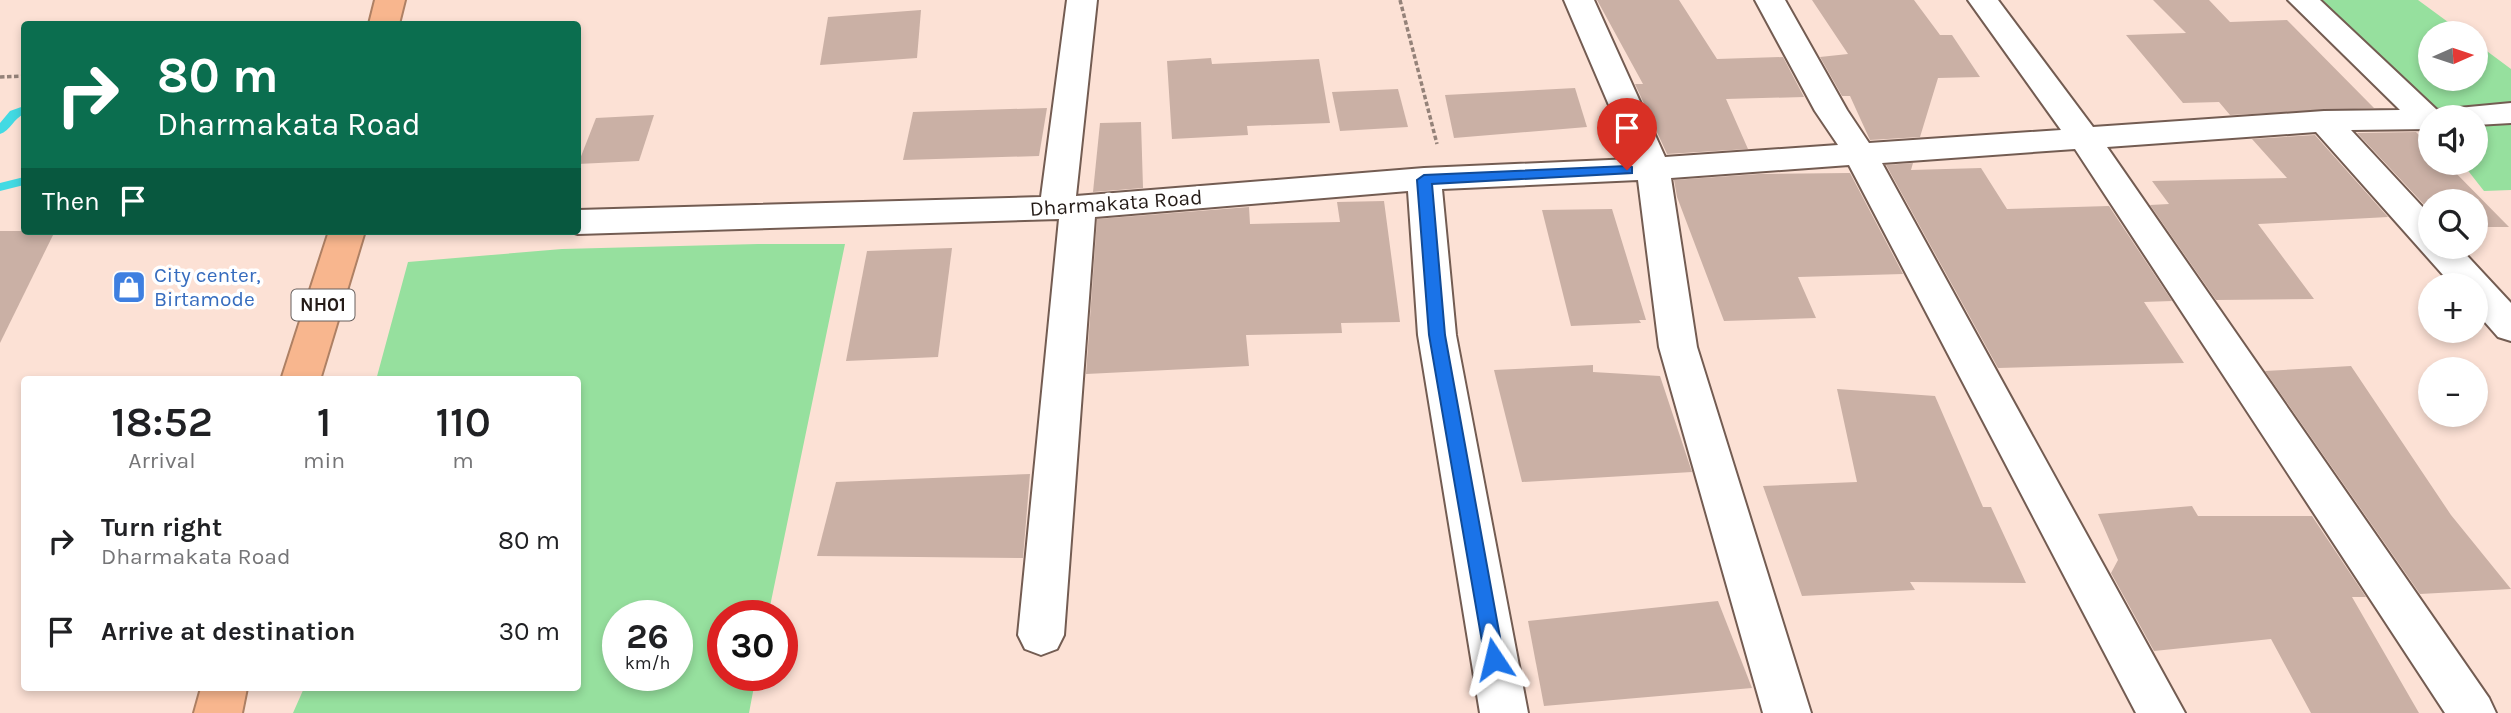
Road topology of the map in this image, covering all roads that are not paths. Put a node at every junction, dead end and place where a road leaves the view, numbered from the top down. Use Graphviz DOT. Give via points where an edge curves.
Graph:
graph roads {
  1 [pos="390,0"];
  2 [pos="1082,0"];
  3 [pos="1579,0"];
  4 [pos="1770,0"];
  5 [pos="1983,0"];
  6 [pos="2303,0"];
  7 [pos="385,21"];
  8 [pos="2421,105"];
  9 [pos="2511,113"];
  10 [pos="2488,115"];
  11 [pos="2418,118"];
  12 [pos="2324,121"];
  13 [pos="2084,138"];
  14 [pos="1860,154"];
  15 [pos="1653,169"];
  16 [pos="1435,179"];
  17 [pos="1068,207"];
  18 [pos="581,222"];
  19 [pos="2418,224"];
  20 [pos="346,235"];
  21 [pos="2450,259"];
  22 [pos="2462,273"];
  23 [pos="2488,301"];
  24 [pos="2511,327"];
  25 [pos="301,376"];
  26 [pos="1041,635"];
  27 [pos="223,691"];
  28 [pos="218,713"];
  29 [pos="1504,713"];
  30 [pos="1787,713"];
  31 [pos="2161,713"];
  32 [pos="2472,713"];
  1 -- 7 [label="highway"];
  2 -- 17 [label="street"];
  3 -- 15 [label="street"];
  4 -- 14 [label="street" via="1830,111"];
  5 -- 13 [label="street"];
  6 -- 8 [label="street"];
  9 -- 10 [label="street, Dharmakata Road"];
  11 -- 12 [label="street, Dharmakata Road"];
  12 -- 13 [label="street, Dharmakata Road"];
  12 -- 19 [label="street"];
  13 -- 14 [label="street, Dharmakata Road"];
  13 -- 32 [label="street"];
  14 -- 15 [label="street, Dharmakata Road"];
  14 -- 31 [label="street"];
  15 -- 16 [label="street, Dharmakata Road"];
  15 -- 30 [label="street" via="1678,347"];
  16 -- 17 [label="street, Dharmakata Road"];
  16 -- 29 [label="street" via="1437,335"];
  17 -- 18 [label="street, Dharmakata Road"];
  17 -- 26 [label="street"];
  20 -- 25 [label="highway, NH01"];
  21 -- 22 [label="street"];
  23 -- 24 [label="street"];
  27 -- 28 [label="highway"];
}
